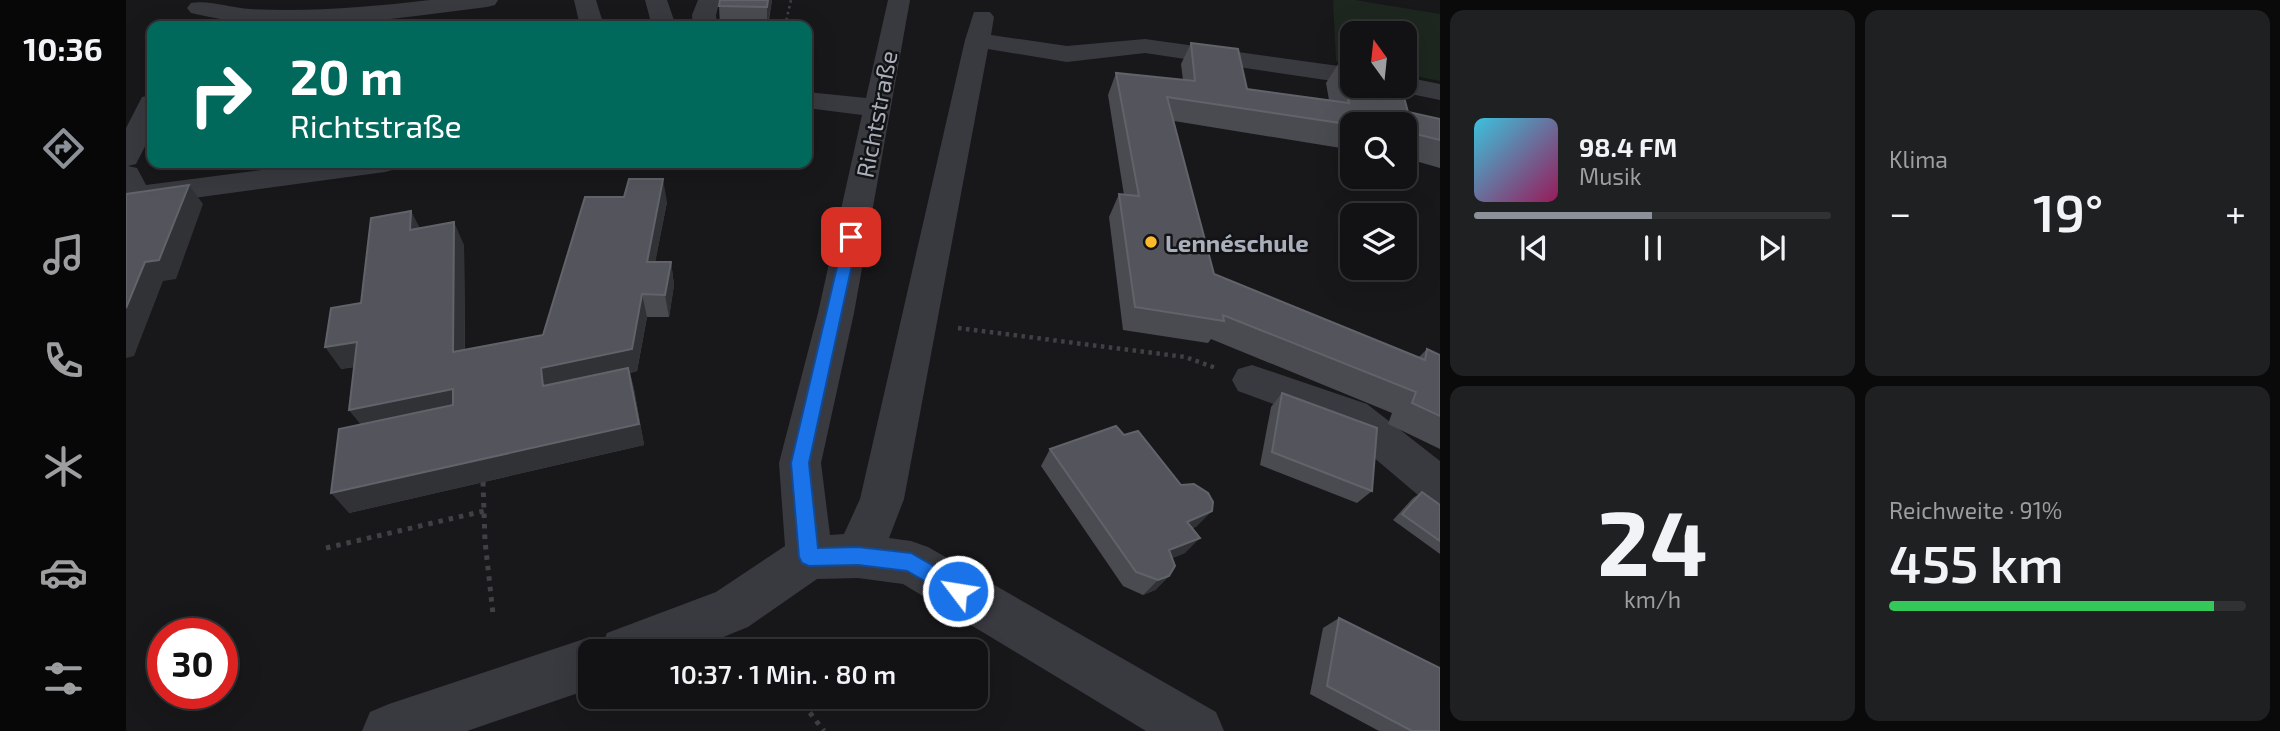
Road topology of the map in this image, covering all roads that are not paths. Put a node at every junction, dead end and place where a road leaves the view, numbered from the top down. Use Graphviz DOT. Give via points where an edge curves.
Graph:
graph roads {
  1 [pos="487,0"];
  2 [pos="585,0"];
  3 [pos="656,0"];
  4 [pos="709,0"];
  5 [pos="899,0"];
  6 [pos="198,12"];
  7 [pos="591,21"];
  8 [pos="662,21"];
  9 [pos="705,21"];
  10 [pos="1340,74"];
  11 [pos="1418,88"];
  12 [pos="1440,92"];
  13 [pos="812,101"];
  14 [pos="877,108"];
  15 [pos="147,114"];
  16 [pos="126,158"];
  17 [pos="348,168"];
  18 [pos="126,175"];
  19 [pos="1252,380"];
  20 [pos="1440,487"];
  21 [pos="858,556"];
  22 [pos="809,557"];
  23 [pos="656,639"];
  24 [pos="578,667"];
  25 [pos="388,731"];
  26 [pos="1197,731"];
  1 -- 6 [label="street" via="348,17"];
  2 -- 7 [label="street"];
  3 -- 8 [label="street"];
  4 -- 9 [label="street"];
  5 -- 14 [label="street, Richtstraße"];
  10 -- 21 [label="street" via="1145,46 1068,54 979,29 881,499"];
  11 -- 12 [label="street"];
  13 -- 14 [label="street"];
  14 -- 22 [label="street, Richtstraße" via="800,463"];
  15 -- 16 [label="street"];
  17 -- 18 [label="street" via="135,196"];
  19 -- 20 [label="street" via="1353,416"];
  21 -- 22 [label="street"];
  21 -- 26 [label="street" via="911,562"];
  22 -- 23 [label="street" via="731,610"];
  24 -- 25 [label="street"];
}
